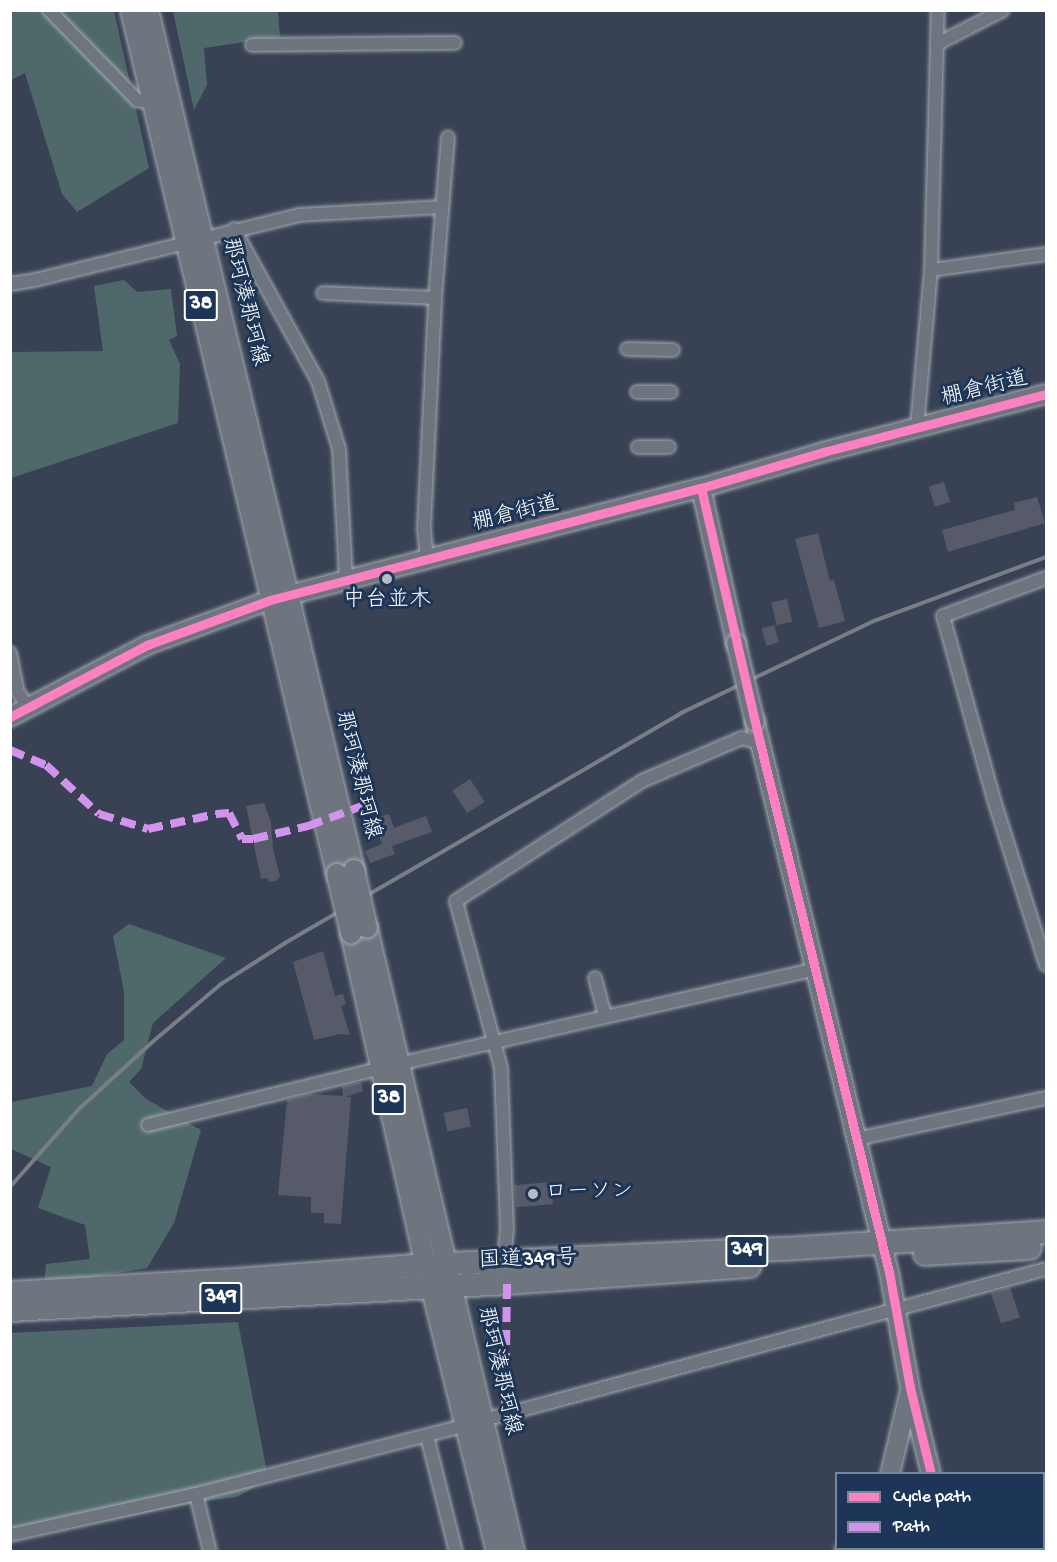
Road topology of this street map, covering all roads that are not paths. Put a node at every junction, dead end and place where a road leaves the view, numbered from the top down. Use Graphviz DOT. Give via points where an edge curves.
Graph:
graph roads {
  1 [pos="49,10"];
  2 [pos="131,10"];
  3 [pos="148,10"];
  4 [pos="938,10"];
  5 [pos="1003,10"];
  6 [pos="455,42"];
  7 [pos="937,44"];
  8 [pos="252,45"];
  9 [pos="153,103"];
  10 [pos="448,138"];
  11 [pos="441,207"];
  12 [pos="234,229"];
  13 [pos="194,241"];
  14 [pos="1047,254"];
  15 [pos="932,270"];
  16 [pos="10,284"];
  17 [pos="323,293"];
  18 [pos="435,298"];
  19 [pos="627,349"];
  20 [pos="673,350"];
  21 [pos="637,392"];
  22 [pos="671,392"];
  23 [pos="1047,394"];
  24 [pos="917,427"];
  25 [pos="638,447"];
  26 [pos="669,447"];
  27 [pos="701,488"];
  28 [pos="427,558"];
  29 [pos="1047,578"];
  30 [pos="346,579"];
  31 [pos="279,597"];
  32 [pos="10,653"];
  33 [pos="28,708"];
  34 [pos="10,717"];
  35 [pos="760,743"];
  36 [pos="1047,965"];
  37 [pos="815,969"];
  38 [pos="595,978"];
  39 [pos="605,1016"];
  40 [pos="495,1042"];
  41 [pos="390,1066"];
  42 [pos="1047,1098"];
  43 [pos="148,1125"];
  44 [pos="856,1139"];
  45 [pos="1047,1232"];
  46 [pos="1047,1247"];
  47 [pos="883,1250"];
  48 [pos="504,1262"];
  49 [pos="437,1264"];
  50 [pos="1047,1269"];
  51 [pos="443,1286"];
  52 [pos="10,1293"];
  53 [pos="10,1310"];
  54 [pos="897,1310"];
  55 [pos="910,1388"];
  56 [pos="475,1422"];
  57 [pos="427,1436"];
  58 [pos="890,1472"];
  59 [pos="931,1472"];
  60 [pos="196,1494"];
  61 [pos="10,1535"];
  62 [pos="210,1551"];
  63 [pos="456,1551"];
  64 [pos="497,1551"];
  65 [pos="514,1551"];
  1 -- 9 [label="street" via="137,100"];
  2 -- 9 [label="main road, 那珂湊那珂線 / 38"];
  3 -- 13 [label="main road, 那珂湊那珂線 / 38"];
  4 -- 7 [label="street"];
  5 -- 7 [label="street"];
  6 -- 8 [label="street"];
  7 -- 15 [label="street"];
  9 -- 13 [label="main road, 那珂湊那珂線 / 38"];
  10 -- 11 [label="street"];
  11 -- 12 [label="street" via="299,215"];
  11 -- 18 [label="street"];
  12 -- 13 [label="street"];
  12 -- 30 [label="street" via="318,381 339,449"];
  13 -- 16 [label="street"];
  13 -- 31 [label="main road, 那珂湊那珂線 / 38"];
  14 -- 15 [label="street"];
  15 -- 24 [label="street"];
  17 -- 18 [label="street"];
  18 -- 28 [label="street" via="424,527"];
  19 -- 20 [label="street"];
  21 -- 22 [label="street"];
  23 -- 24 [label="street, 棚倉街道"];
  24 -- 27 [label="street, 棚倉街道"];
  25 -- 26 [label="street"];
  27 -- 28 [label="street, 棚倉街道"];
  27 -- 35 [label="street, bridge"];
  28 -- 30 [label="street, 棚倉街道"];
  29 -- 36 [label="street" via="943,616 994,800"];
  30 -- 31 [label="street, 棚倉街道"];
  31 -- 33 [label="street, 棚倉街道" via="147,645"];
  31 -- 41 [label="main road, 那珂湊那珂線 / 38, bridge"];
  32 -- 33 [label="street" via="17,690"];
  33 -- 34 [label="street, 棚倉街道"];
  35 -- 37 [label="street"];
  35 -- 40 [label="street" via="742,738 642,781 456,900"];
  37 -- 39 [label="street"];
  37 -- 44 [label="street"];
  38 -- 39 [label="street"];
  39 -- 40 [label="street"];
  40 -- 41 [label="street"];
  40 -- 48 [label="street" via="501,1068 507,1227"];
  41 -- 43 [label="street"];
  41 -- 49 [label="main road, 那珂湊那珂線 / 38"];
  42 -- 44 [label="street"];
  44 -- 47 [label="street"];
  45 -- 47 [label="highway, 国道349号 / 349"];
  46 -- 47 [label="highway, 国道349号 / 349"];
  47 -- 48 [label="highway, 国道349号 / 349"];
  47 -- 51 [label="highway, 国道349号 / 349"];
  47 -- 54 [label="street"];
  48 -- 49 [label="highway, 国道349号 / 349"];
  49 -- 51 [label="main road, 那珂湊那珂線 / 38"];
  49 -- 52 [label="highway, 国道349号 / 349"];
  50 -- 54 [label="street"];
  51 -- 53 [label="highway, 国道349号 / 349"];
  51 -- 56 [label="main road, 那珂湊那珂線 / 38"];
  54 -- 55 [label="street"];
  54 -- 56 [label="street"];
  55 -- 58 [label="street"];
  55 -- 59 [label="street"];
  56 -- 57 [label="street"];
  56 -- 64 [label="main road, 那珂湊那珂線 / 38"];
  56 -- 65 [label="main road, 那珂湊那珂線 / 38"];
  57 -- 60 [label="street"];
  57 -- 63 [label="street"];
  60 -- 61 [label="street"];
  60 -- 62 [label="street"];
}
